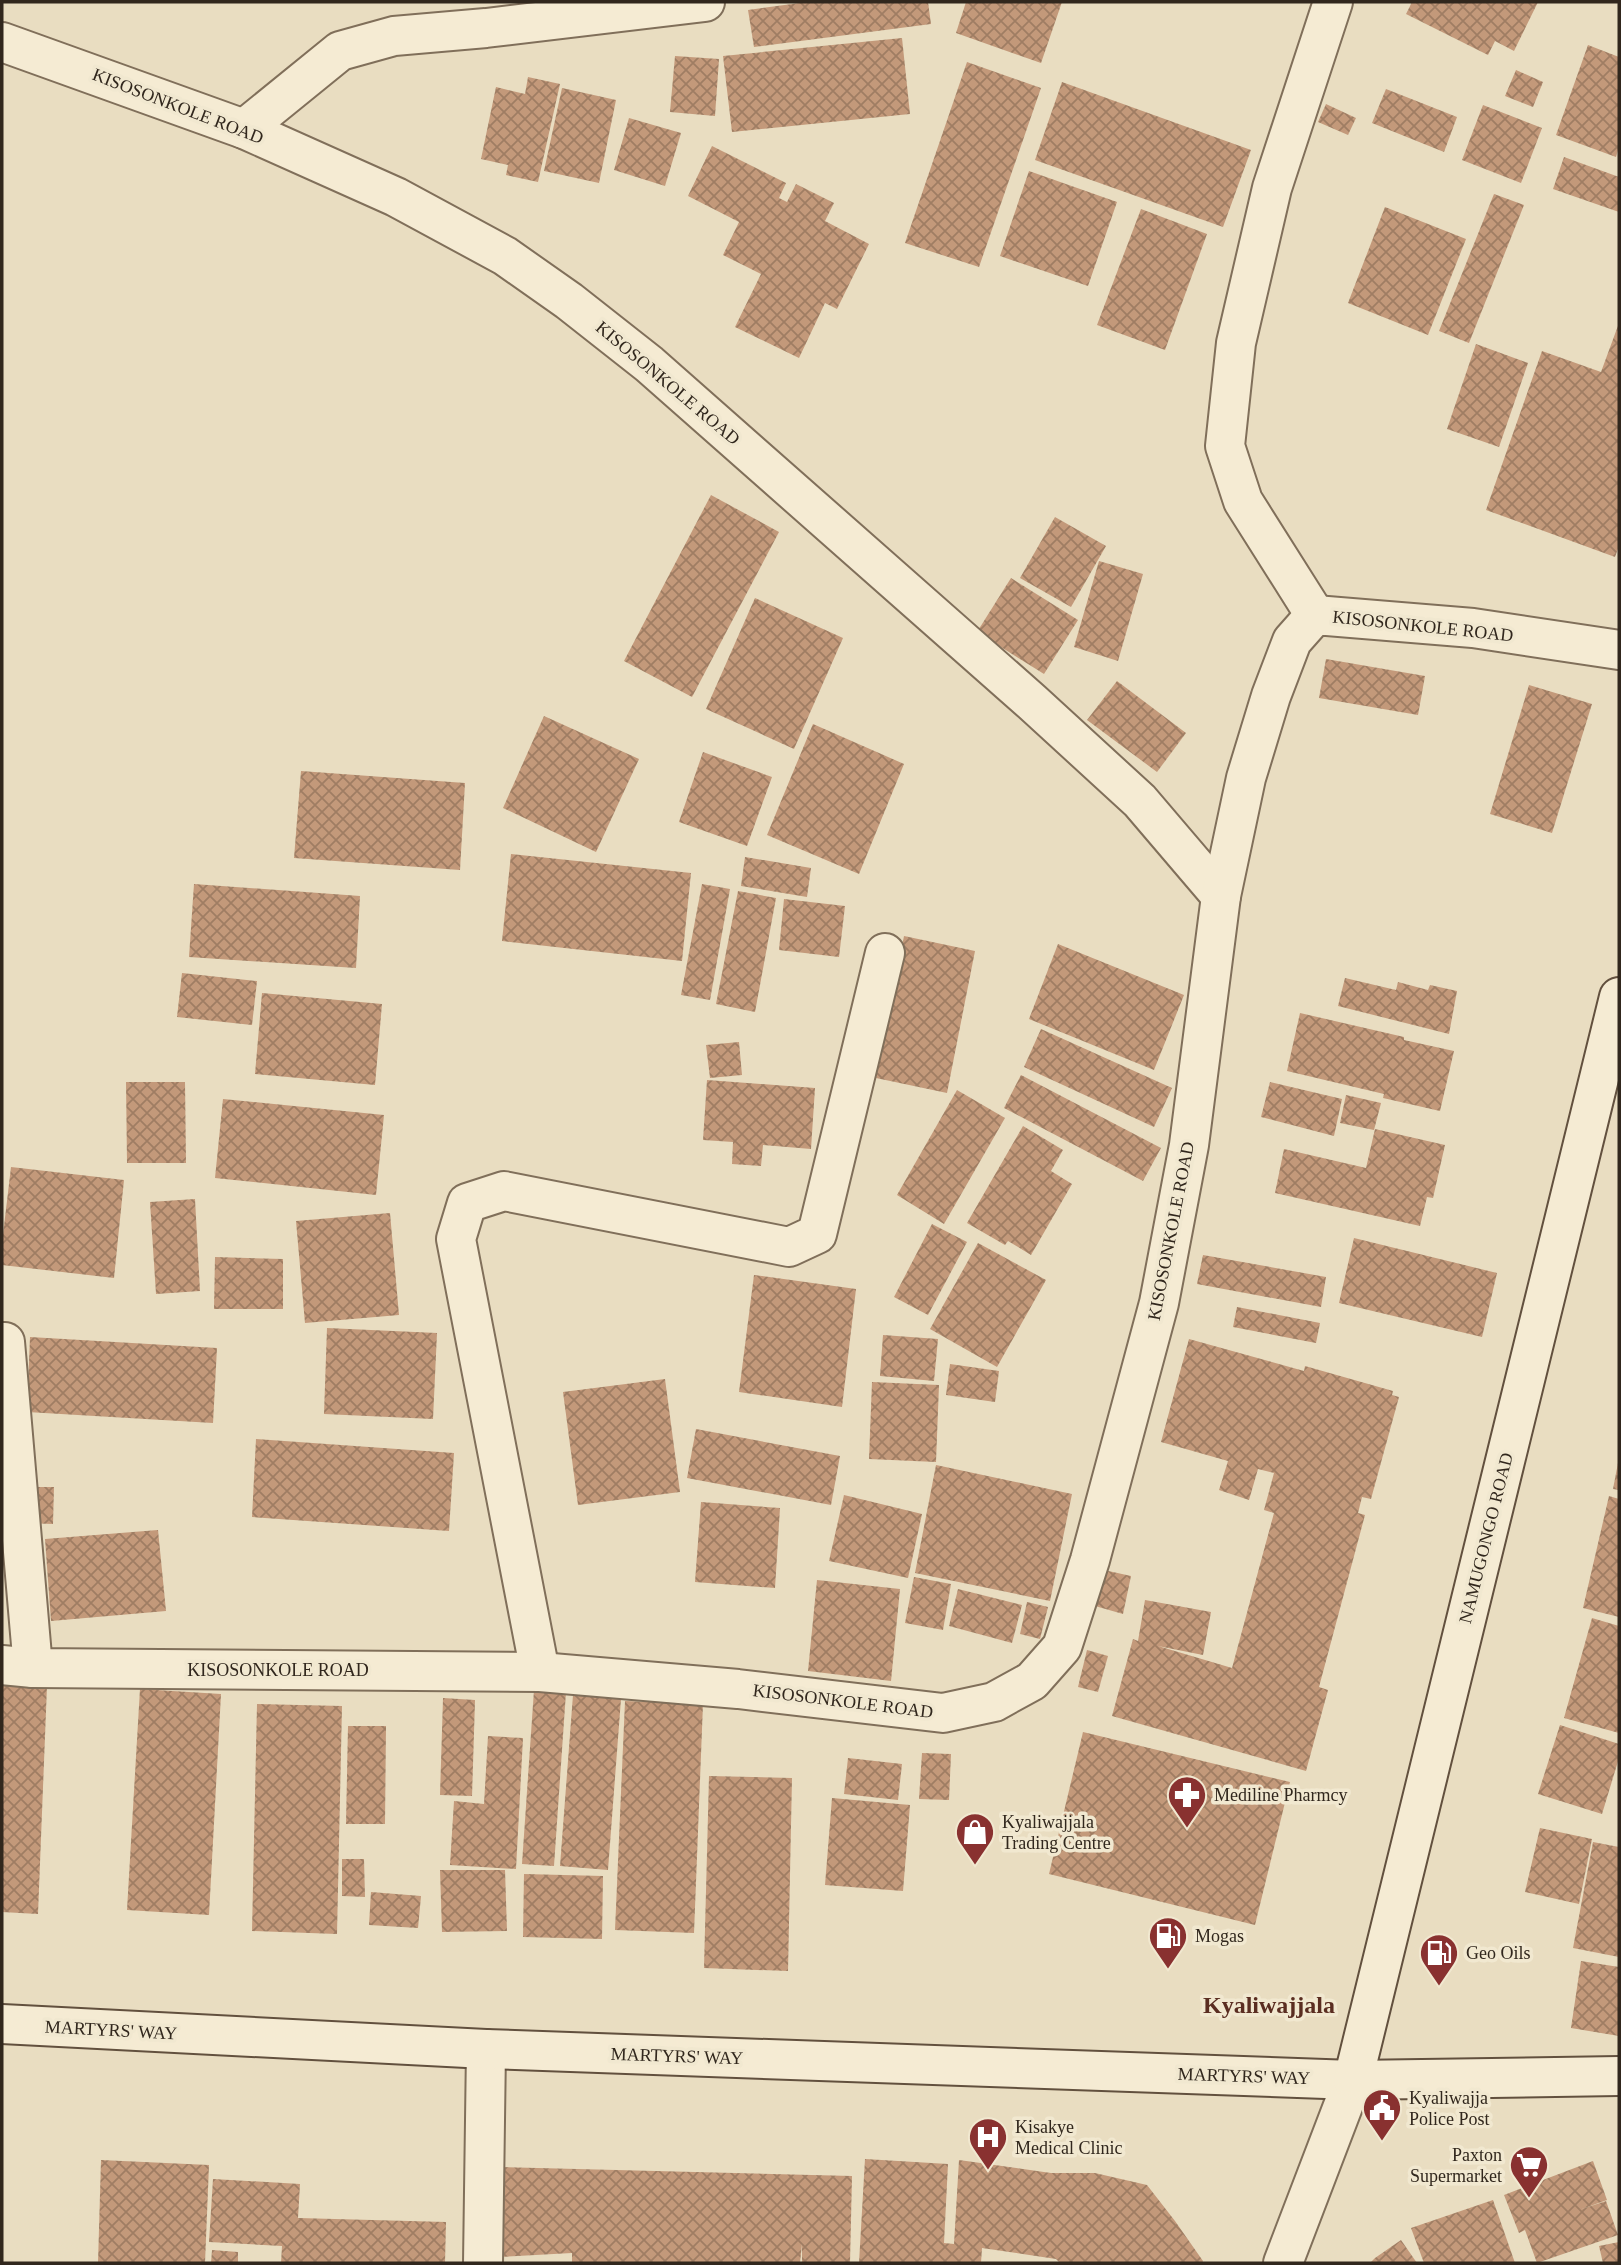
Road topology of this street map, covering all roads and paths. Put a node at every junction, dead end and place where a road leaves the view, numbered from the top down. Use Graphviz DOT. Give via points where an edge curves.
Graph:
graph roads {
  1 [pos="705,2"];
  2 [pos="1333,2"];
  3 [pos="2,42"];
  4 [pos="244,129"];
  5 [pos="1315,615"];
  6 [pos="1619,650"];
  7 [pos="1221,896"];
  8 [pos="885,953"];
  9 [pos="1619,997"];
  10 [pos="5,1342"];
  11 [pos="18,1667"];
  12 [pos="540,1672"];
  13 [pos="2,2024"];
  14 [pos="486,2049"];
  15 [pos="1619,2076"];
  16 [pos="1353,2080"];
  17 [pos="483,2263"];
  18 [pos="1283,2263"];
  1 -- 4 [label="street" via="394,36 340,51"];
  2 -- 5 [label="street" via="1272,188 1236,344 1225,446 1243,500"];
  3 -- 4 [label="street, KISOSONKOLE ROAD"];
  4 -- 7 [label="street, KISOSONKOLE ROAD" via="396,197 505,256 569,301 649,364 1042,711 1140,802"];
  5 -- 6 [label="street, KISOSONKOLE ROAD" via="1473,628"];
  5 -- 7 [label="street, KISOSONKOLE ROAD" via="1292,641 1271,696 1243,789"];
  7 -- 12 [label="street, KISOSONKOLE ROAD" via="1189,1145 1159,1303 1062,1647 1032,1681 995,1702 943,1713"];
  8 -- 12 [label="street" via="817,1234 789,1247 504,1191 467,1203 456,1239"];
  9 -- 16 [label="street, NAMUGONGO ROAD"];
  10 -- 11 [label="street"];
  11 -- 12 [label="street, KISOSONKOLE ROAD"];
  13 -- 14 [label="street, MARTYRS' WAY"];
  14 -- 16 [label="street, MARTYRS' WAY"];
  14 -- 17 [label="street"];
  15 -- 16 [label="street, MARTYRS' WAY"];
  16 -- 18 [label="street, NAMUGONGO ROAD"];
}
